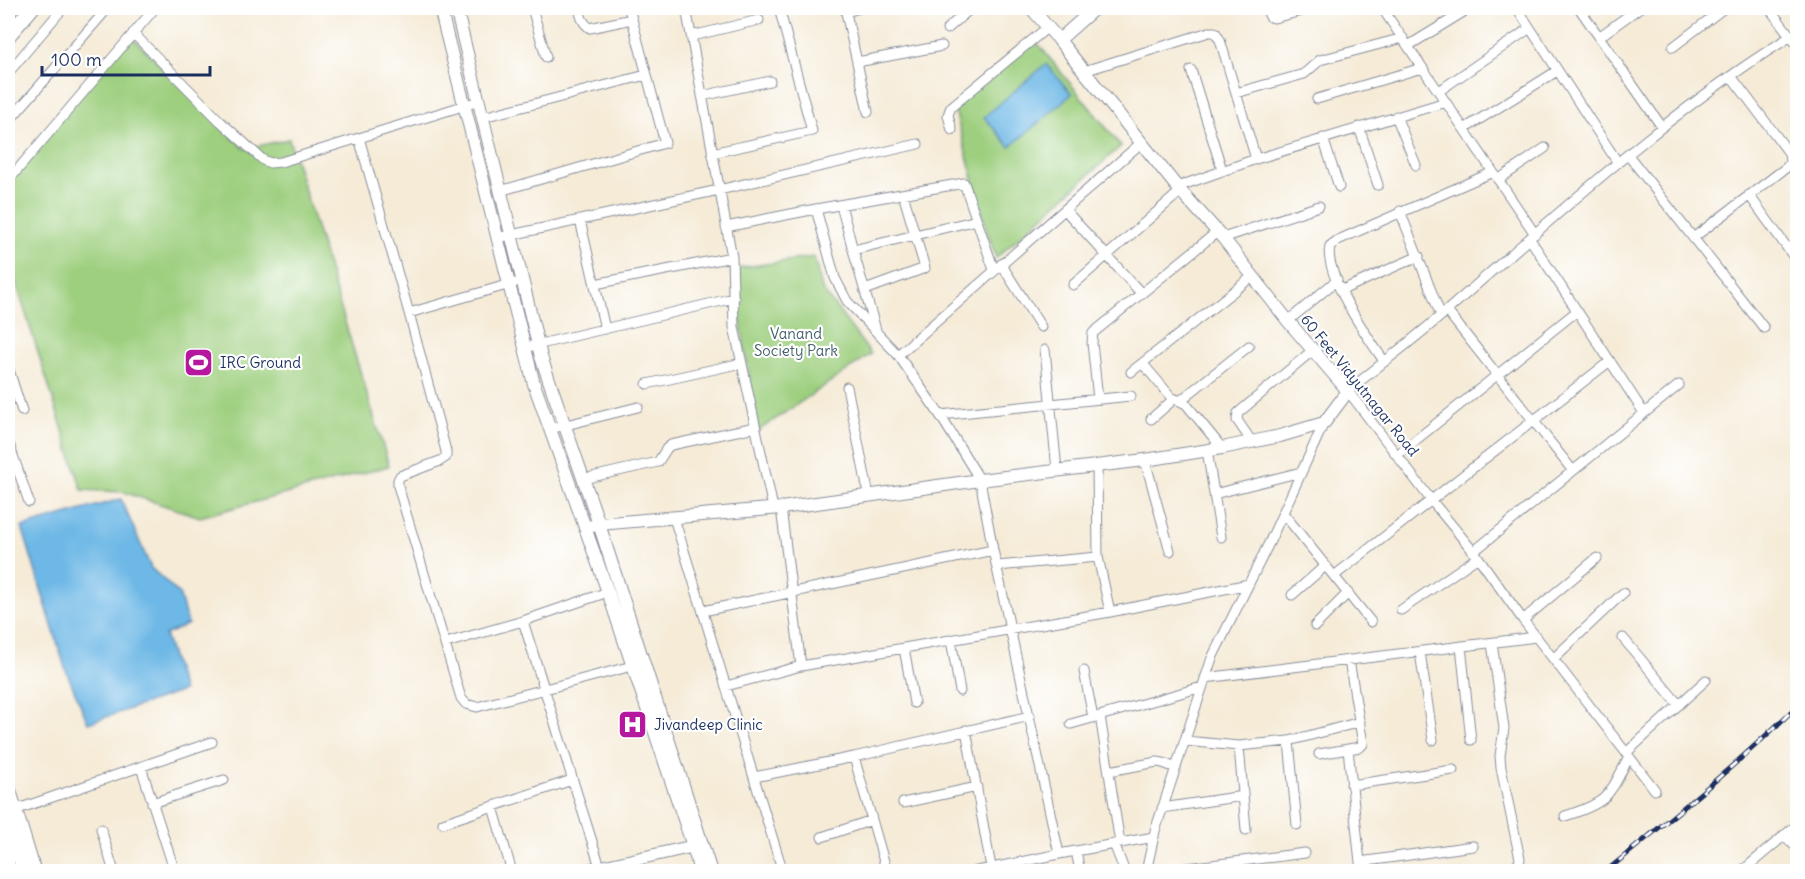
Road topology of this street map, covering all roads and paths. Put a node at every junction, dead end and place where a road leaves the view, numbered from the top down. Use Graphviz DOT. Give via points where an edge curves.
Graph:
graph roads {
  1 [pos="10,8"];
  2 [pos="32,8"];
  3 [pos="63,8"];
  4 [pos="108,8"];
  5 [pos="155,8"];
  6 [pos="440,8"];
  7 [pos="456,8"];
  8 [pos="532,8"];
  9 [pos="579,8"];
  10 [pos="629,8"];
  11 [pos="686,8"];
  12 [pos="779,8"];
  13 [pos="859,8"];
  14 [pos="971,8"];
  15 [pos="1031,8"];
  16 [pos="1095,8"];
  17 [pos="1266,8"];
  18 [pos="1314,8"];
  19 [pos="1382,8"];
  20 [pos="1470,8"];
  21 [pos="1517,8"];
  22 [pos="1579,8"];
  23 [pos="1639,8"];
  24 [pos="1724,8"];
  25 [pos="1769,8"];
  26 [pos="845,10"];
  27 [pos="8,11"];
  28 [pos="632,19"];
  29 [pos="759,20"];
  30 [pos="1048,27"];
  31 [pos="1530,28"];
  32 [pos="947,29"];
  33 [pos="133,33"];
  34 [pos="1793,34"];
  35 [pos="8,36"];
  36 [pos="692,36"];
  37 [pos="1599,37"];
  38 [pos="1059,40"];
  39 [pos="465,42"];
  40 [pos="1406,42"];
  41 [pos="450,46"];
  42 [pos="942,46"];
  43 [pos="1797,46"];
  44 [pos="1673,47"];
  45 [pos="546,57"];
  46 [pos="857,62"];
  47 [pos="1422,68"];
  48 [pos="1191,70"];
  49 [pos="1084,71"];
  50 [pos="1557,71"];
  51 [pos="8,73"];
  52 [pos="646,75"];
  53 [pos="1731,76"];
  54 [pos="770,81"];
  55 [pos="1439,91"];
  56 [pos="1236,93"];
  57 [pos="702,96"];
  58 [pos="1317,99"];
  59 [pos="479,101"];
  60 [pos="1446,102"];
  61 [pos="464,105"];
  62 [pos="868,112"];
  63 [pos="1396,116"];
  64 [pos="483,117"];
  65 [pos="8,122"];
  66 [pos="1359,127"];
  67 [pos="1662,127"];
  68 [pos="1464,129"];
  69 [pos="952,130"];
  70 [pos="359,138"];
  71 [pos="1323,138"];
  72 [pos="1141,143"];
  73 [pos="918,144"];
  74 [pos="1545,148"];
  75 [pos="712,153"];
  76 [pos="1628,155"];
  77 [pos="1256,159"];
  78 [pos="1618,163"];
  79 [pos="1416,165"];
  80 [pos="1222,170"];
  81 [pos="1495,176"];
  82 [pos="8,181"];
  83 [pos="1378,185"];
  84 [pos="1339,187"];
  85 [pos="1179,189"];
  86 [pos="500,190"];
  87 [pos="719,190"];
  88 [pos="903,194"];
  89 [pos="1749,195"];
  90 [pos="841,205"];
  91 [pos="1319,206"];
  92 [pos="816,209"];
  93 [pos="1065,210"];
  94 [pos="1400,211"];
  95 [pos="580,220"];
  96 [pos="977,220"];
  97 [pos="726,227"];
  98 [pos="511,235"];
  99 [pos="915,235"];
  100 [pos="1220,235"];
  101 [pos="1532,236"];
  102 [pos="497,238"];
  103 [pos="1694,238"];
  104 [pos="853,250"];
  105 [pos="732,256"];
  106 [pos="1107,256"];
  107 [pos="1419,256"];
  108 [pos="1797,261"];
  109 [pos="998,267"];
  110 [pos="1253,276"];
  111 [pos="1337,280"];
  112 [pos="523,282"];
  113 [pos="595,284"];
  114 [pos="508,285"];
  115 [pos="1073,285"];
  116 [pos="865,290"];
  117 [pos="1342,290"];
  118 [pos="1141,293"];
  119 [pos="734,298"];
  120 [pos="1577,311"];
  121 [pos="410,313"];
  122 [pos="1444,314"];
  123 [pos="1288,321"];
  124 [pos="1041,327"];
  125 [pos="1764,328"];
  126 [pos="605,329"];
  127 [pos="877,332"];
  128 [pos="539,345"];
  129 [pos="1250,346"];
  130 [pos="524,348"];
  131 [pos="1045,350"];
  132 [pos="1313,350"];
  133 [pos="898,355"];
  134 [pos="1384,361"];
  135 [pos="1610,361"];
  136 [pos="742,363"];
  137 [pos="1143,364"];
  138 [pos="8,367"];
  139 [pos="1131,372"];
  140 [pos="1497,374"];
  141 [pos="647,384"];
  142 [pos="1678,385"];
  143 [pos="847,387"];
  144 [pos="1348,391"];
  145 [pos="1131,396"];
  146 [pos="1098,399"];
  147 [pos="1178,400"];
  148 [pos="1050,404"];
  149 [pos="638,407"];
  150 [pos="22,411"];
  151 [pos="1644,413"];
  152 [pos="940,415"];
  153 [pos="1151,418"];
  154 [pos="1534,421"];
  155 [pos="1324,423"];
  156 [pos="564,425"];
  157 [pos="755,427"];
  158 [pos="550,429"];
  159 [pos="8,441"];
  160 [pos="1252,442"];
  161 [pos="1222,448"];
  162 [pos="1207,450"];
  163 [pos="1397,455"];
  164 [pos="1145,460"];
  165 [pos="1097,465"];
  166 [pos="1057,470"];
  167 [pos="1573,471"];
  168 [pos="1301,472"];
  169 [pos="583,479"];
  170 [pos="980,480"];
  171 [pos="1214,494"];
  172 [pos="869,496"];
  173 [pos="1431,500"];
  174 [pos="29,502"];
  175 [pos="777,508"];
  176 [pos="1282,513"];
  177 [pos="674,518"];
  178 [pos="599,524"];
  179 [pos="585,528"];
  180 [pos="1221,537"];
  181 [pos="993,549"];
  182 [pos="1170,551"];
  183 [pos="1475,555"];
  184 [pos="1098,557"];
  185 [pos="1598,558"];
  186 [pos="997,566"];
  187 [pos="1325,566"];
  188 [pos="1334,576"];
  189 [pos="1249,584"];
  190 [pos="608,592"];
  191 [pos="792,592"];
  192 [pos="1348,593"];
  193 [pos="1623,593"];
  194 [pos="1292,595"];
  195 [pos="1401,610"];
  196 [pos="703,611"];
  197 [pos="1110,612"];
  198 [pos="1523,620"];
  199 [pos="523,621"];
  200 [pos="1371,622"];
  201 [pos="1315,626"];
  202 [pos="1011,629"];
  203 [pos="1536,637"];
  204 [pos="1623,638"];
  205 [pos="951,640"];
  206 [pos="446,643"];
  207 [pos="1492,643"];
  208 [pos="1461,646"];
  209 [pos="904,648"];
  210 [pos="1420,652"];
  211 [pos="1553,659"];
  212 [pos="1348,660"];
  213 [pos="632,666"];
  214 [pos="801,666"];
  215 [pos="1083,670"];
  216 [pos="1706,680"];
  217 [pos="1204,683"];
  218 [pos="726,686"];
  219 [pos="544,690"];
  220 [pos="960,691"];
  221 [pos="914,703"];
  222 [pos="1679,705"];
  223 [pos="1030,716"];
  224 [pos="1097,717"];
  225 [pos="1360,722"];
  226 [pos="1071,724"];
  227 [pos="966,730"];
  228 [pos="662,736"];
  229 [pos="1433,740"];
  230 [pos="1471,740"];
  231 [pos="1185,741"];
  232 [pos="1289,741"];
  233 [pos="212,742"];
  234 [pos="1239,746"];
  235 [pos="1348,749"];
  236 [pos="1319,754"];
  237 [pos="1627,755"];
  238 [pos="854,757"];
  239 [pos="141,767"];
  240 [pos="1176,768"];
  241 [pos="1453,770"];
  242 [pos="1109,771"];
  243 [pos="754,777"];
  244 [pos="224,780"];
  245 [pos="572,780"];
  246 [pos="8,784"];
  247 [pos="1351,784"];
  248 [pos="977,787"];
  249 [pos="1655,790"];
  250 [pos="1243,796"];
  251 [pos="152,803"];
  252 [pos="903,803"];
  253 [pos="493,807"];
  254 [pos="1162,808"];
  255 [pos="15,810"];
  256 [pos="1565,816"];
  257 [pos="872,820"];
  258 [pos="8,823"];
  259 [pos="443,823"];
  260 [pos="1797,824"];
  261 [pos="1297,825"];
  262 [pos="101,829"];
  263 [pos="1246,830"];
  264 [pos="1784,835"];
  265 [pos="822,837"];
  266 [pos="1154,837"];
  267 [pos="1117,844"];
  268 [pos="698,845"];
  269 [pos="1473,846"];
  270 [pos="1797,849"];
  271 [pos="1076,851"];
  272 [pos="1305,853"];
  273 [pos="1059,854"];
  274 [pos="991,867"];
  275 [pos="1014,867"];
  276 [pos="1361,867"];
  277 [pos="590,870"];
  278 [pos="23,872"];
  279 [pos="35,872"];
  280 [pos="114,872"];
  281 [pos="175,872"];
  282 [pos="512,872"];
  283 [pos="700,872"];
  284 [pos="711,872"];
  285 [pos="783,872"];
  286 [pos="887,872"];
  287 [pos="973,872"];
  288 [pos="1080,872"];
  289 [pos="1125,872"];
  290 [pos="1146,872"];
  291 [pos="1156,872"];
  292 [pos="1510,872"];
  293 [pos="1741,872"];
  1 -- 27 [label="main road"];
  2 -- 35 [label="main road"];
  3 -- 51 [label="street"];
  4 -- 65 [label="street"];
  5 -- 33 [label="street"];
  6 -- 41 [label="street"];
  7 -- 39 [label="street"];
  8 -- 45 [label="street"];
  9 -- 28 [label="street" via="582,20 590,28"];
  10 -- 28 [label="street"];
  11 -- 36 [label="street"];
  12 -- 75 [label="street" via="812,131"];
  13 -- 26 [label="street"];
  14 -- 32 [label="street"];
  15 -- 30 [label="street, 60 Feet Vidyutnagar Road"];
  16 -- 38 [label="street"];
  17 -- 18 [label="street" via="1274,18"];
  19 -- 40 [label="street"];
  20 -- 40 [label="street"];
  21 -- 31 [label="street"];
  22 -- 37 [label="street"];
  23 -- 37 [label="street"];
  24 -- 44 [label="street"];
  25 -- 34 [label="street"];
  26 -- 46 [label="street"];
  28 -- 52 [label="street"];
  29 -- 36 [label="street"];
  30 -- 38 [label="street, 60 Feet Vidyutnagar Road"];
  30 -- 69 [label="street" via="951,107 948,115"];
  31 -- 50 [label="street"];
  31 -- 55 [label="street"];
  33 -- 70 [label="street" via="263,160 281,162"];
  33 -- 82 [label="street"];
  34 -- 43 [label="street"];
  34 -- 53 [label="street"];
  36 -- 57 [label="street"];
  37 -- 67 [label="street"];
  38 -- 49 [label="street, 60 Feet Vidyutnagar Road"];
  39 -- 41 [label="street"];
  39 -- 59 [label="street"];
  40 -- 47 [label="street"];
  40 -- 56 [label="street" via="1320,60 1304,74"];
  41 -- 61 [label="street"];
  42 -- 46 [label="street"];
  46 -- 62 [label="street"];
  47 -- 55 [label="street"];
  47 -- 58 [label="street"];
  48 -- 80 [label="street"];
  49 -- 56 [label="street" via="1215,32 1220,37"];
  49 -- 72 [label="street, 60 Feet Vidyutnagar Road"];
  50 -- 68 [label="street"];
  50 -- 78 [label="street"];
  52 -- 64 [label="street"];
  52 -- 86 [label="street" via="665,143"];
  53 -- 67 [label="street"];
  53 -- 89 [label="street" via="1790,157 1787,167"];
  54 -- 57 [label="street"];
  55 -- 60 [label="street"];
  56 -- 77 [label="street"];
  57 -- 75 [label="street"];
  59 -- 61 [label="street"];
  59 -- 64 [label="street"];
  60 -- 63 [label="street"];
  60 -- 68 [label="street"];
  61 -- 70 [label="street"];
  61 -- 102 [label="street"];
  63 -- 66 [label="street"];
  63 -- 79 [label="street"];
  64 -- 86 [label="street"];
  66 -- 71 [label="street"];
  66 -- 83 [label="street"];
  67 -- 76 [label="street"];
  68 -- 81 [label="street"];
  70 -- 121 [label="street"];
  71 -- 77 [label="street"];
  71 -- 84 [label="street"];
  72 -- 85 [label="street, 60 Feet Vidyutnagar Road"];
  72 -- 93 [label="street"];
  73 -- 87 [label="street"];
  74 -- 81 [label="street"];
  75 -- 87 [label="street"];
  76 -- 78 [label="street"];
  76 -- 103 [label="street"];
  77 -- 80 [label="street"];
  78 -- 101 [label="street"];
  80 -- 85 [label="street"];
  81 -- 94 [label="street"];
  81 -- 101 [label="street"];
  85 -- 100 [label="street, 60 Feet Vidyutnagar Road"];
  85 -- 106 [label="street"];
  86 -- 98 [label="street"];
  87 -- 95 [label="street"];
  87 -- 97 [label="street"];
  88 -- 90 [label="street"];
  88 -- 96 [label="street" via="964,183"];
  88 -- 99 [label="street"];
  89 -- 103 [label="street"];
  89 -- 108 [label="street"];
  90 -- 92 [label="street"];
  90 -- 104 [label="street"];
  91 -- 100 [label="street"];
  92 -- 97 [label="street"];
  92 -- 127 [label="street" via="835,279 847,301"];
  93 -- 106 [label="street"];
  93 -- 109 [label="street"];
  94 -- 107 [label="street"];
  94 -- 111 [label="street" via="1330,246"];
  95 -- 98 [label="street"];
  95 -- 113 [label="street"];
  96 -- 99 [label="street"];
  96 -- 109 [label="street"];
  97 -- 105 [label="street"];
  98 -- 102 [label="street"];
  98 -- 112 [label="street"];
  99 -- 104 [label="street"];
  99 -- 116 [label="street" via="925,268"];
  100 -- 110 [label="street, 60 Feet Vidyutnagar Road"];
  100 -- 118 [label="street"];
  101 -- 120 [label="street"];
  101 -- 122 [label="street"];
  102 -- 114 [label="street"];
  103 -- 125 [label="street"];
  104 -- 116 [label="street"];
  105 -- 113 [label="street"];
  105 -- 119 [label="street"];
  106 -- 115 [label="street"];
  106 -- 118 [label="street"];
  107 -- 117 [label="street"];
  107 -- 122 [label="street"];
  109 -- 124 [label="street"];
  109 -- 133 [label="street"];
  110 -- 123 [label="street, 60 Feet Vidyutnagar Road"];
  110 -- 137 [label="street"];
  111 -- 117 [label="street"];
  111 -- 123 [label="street"];
  112 -- 114 [label="street"];
  112 -- 128 [label="street"];
  113 -- 126 [label="street"];
  114 -- 121 [label="street"];
  114 -- 130 [label="street"];
  116 -- 127 [label="street"];
  117 -- 134 [label="street" via="1352,313"];
  118 -- 146 [label="street" via="1091,337"];
  119 -- 126 [label="street"];
  119 -- 136 [label="street" via="734,327"];
  120 -- 135 [label="street"];
  120 -- 140 [label="street"];
  121 -- 206 [label="street" via="447,454 443,460 400,476 398,486"];
  122 -- 134 [label="street"];
  122 -- 140 [label="street"];
  123 -- 132 [label="street, 60 Feet Vidyutnagar Road"];
  126 -- 128 [label="street"];
  127 -- 133 [label="street"];
  128 -- 130 [label="street"];
  128 -- 156 [label="street"];
  129 -- 147 [label="street"];
  130 -- 158 [label="street"];
  131 -- 148 [label="street"];
  132 -- 144 [label="street, 60 Feet Vidyutnagar Road"];
  132 -- 160 [label="street" via="1238,413 1238,420"];
  133 -- 152 [label="street"];
  134 -- 144 [label="street"];
  135 -- 151 [label="street"];
  135 -- 154 [label="street"];
  136 -- 141 [label="street"];
  136 -- 157 [label="street"];
  137 -- 139 [label="street"];
  137 -- 147 [label="street"];
  138 -- 150 [label="street"];
  140 -- 154 [label="street"];
  140 -- 163 [label="street"];
  142 -- 151 [label="street"];
  143 -- 172 [label="street"];
  144 -- 155 [label="street"];
  144 -- 163 [label="street, 60 Feet Vidyutnagar Road"];
  145 -- 146 [label="street"];
  146 -- 148 [label="street"];
  147 -- 153 [label="street"];
  147 -- 161 [label="street"];
  148 -- 152 [label="street"];
  148 -- 166 [label="street"];
  149 -- 156 [label="street"];
  151 -- 167 [label="street"];
  152 -- 170 [label="street"];
  154 -- 167 [label="street"];
  154 -- 173 [label="street"];
  155 -- 160 [label="street"];
  155 -- 168 [label="street"];
  156 -- 158 [label="street"];
  156 -- 169 [label="street"];
  157 -- 169 [label="street" via="671,445 658,462"];
  157 -- 175 [label="street"];
  158 -- 179 [label="street"];
  159 -- 174 [label="street"];
  160 -- 161 [label="street"];
  161 -- 162 [label="street"];
  162 -- 164 [label="street"];
  162 -- 171 [label="street"];
  163 -- 173 [label="street, 60 Feet Vidyutnagar Road"];
  164 -- 165 [label="street"];
  164 -- 182 [label="street"];
  165 -- 166 [label="street"];
  165 -- 184 [label="street"];
  166 -- 170 [label="street"];
  167 -- 183 [label="street"];
  168 -- 171 [label="street"];
  168 -- 176 [label="street"];
  169 -- 178 [label="street"];
  170 -- 172 [label="street"];
  170 -- 181 [label="street"];
  171 -- 180 [label="street"];
  172 -- 175 [label="street"];
  173 -- 183 [label="street, 60 Feet Vidyutnagar Road"];
  173 -- 188 [label="street"];
  175 -- 177 [label="street"];
  175 -- 191 [label="street"];
  176 -- 187 [label="street"];
  176 -- 189 [label="street"];
  177 -- 178 [label="street"];
  177 -- 196 [label="street"];
  178 -- 179 [label="street"];
  178 -- 228 [label="street"];
  179 -- 190 [label="street"];
  181 -- 186 [label="street"];
  181 -- 191 [label="street"];
  183 -- 195 [label="street"];
  183 -- 198 [label="street, 60 Feet Vidyutnagar Road"];
  184 -- 186 [label="street"];
  184 -- 197 [label="street"];
  185 -- 198 [label="street"];
  186 -- 202 [label="street"];
  187 -- 188 [label="street"];
  187 -- 194 [label="street"];
  188 -- 192 [label="street"];
  189 -- 197 [label="street"];
  189 -- 217 [label="street" via="1212,658"];
  190 -- 199 [label="street"];
  190 -- 213 [label="street"];
  191 -- 196 [label="street"];
  191 -- 214 [label="street"];
  192 -- 200 [label="street"];
  192 -- 201 [label="street"];
  193 -- 211 [label="street"];
  196 -- 218 [label="street"];
  197 -- 202 [label="street"];
  198 -- 203 [label="street, 60 Feet Vidyutnagar Road"];
  199 -- 206 [label="street"];
  199 -- 219 [label="street"];
  202 -- 205 [label="street"];
  202 -- 223 [label="street"];
  203 -- 207 [label="street"];
  203 -- 211 [label="street, 60 Feet Vidyutnagar Road"];
  204 -- 222 [label="street"];
  205 -- 209 [label="street"];
  205 -- 220 [label="street"];
  206 -- 219 [label="street" via="461,698 470,706"];
  207 -- 208 [label="street"];
  207 -- 292 [label="street" via="1504,734 1501,768 1520,859"];
  208 -- 210 [label="street"];
  208 -- 230 [label="street"];
  209 -- 214 [label="street"];
  209 -- 221 [label="street"];
  210 -- 212 [label="street"];
  210 -- 229 [label="street"];
  211 -- 237 [label="street, 60 Feet Vidyutnagar Road"];
  212 -- 217 [label="street"];
  212 -- 225 [label="street"];
  213 -- 219 [label="street"];
  213 -- 228 [label="street"];
  214 -- 218 [label="street"];
  215 -- 224 [label="street"];
  216 -- 222 [label="street"];
  217 -- 224 [label="street"];
  217 -- 231 [label="street"];
  218 -- 243 [label="street"];
  219 -- 245 [label="street"];
  222 -- 237 [label="street"];
  223 -- 227 [label="street"];
  223 -- 273 [label="street"];
  224 -- 226 [label="street"];
  224 -- 242 [label="street"];
  225 -- 232 [label="street"];
  225 -- 235 [label="street" via="1363,744"];
  227 -- 238 [label="street"];
  227 -- 248 [label="street"];
  228 -- 268 [label="street"];
  231 -- 234 [label="street"];
  231 -- 240 [label="street"];
  232 -- 234 [label="street"];
  232 -- 261 [label="street"];
  233 -- 239 [label="street"];
  234 -- 250 [label="street"];
  235 -- 236 [label="street"];
  235 -- 247 [label="street"];
  237 -- 249 [label="street, 60 Feet Vidyutnagar Road"];
  237 -- 256 [label="street" via="1603,801"];
  238 -- 243 [label="street"];
  238 -- 257 [label="street"];
  239 -- 251 [label="street"];
  239 -- 255 [label="street"];
  240 -- 242 [label="street" via="1157,762"];
  240 -- 254 [label="street"];
  241 -- 247 [label="street"];
  242 -- 267 [label="street"];
  243 -- 285 [label="street"];
  244 -- 251 [label="street"];
  245 -- 253 [label="street"];
  245 -- 277 [label="street"];
  246 -- 255 [label="street"];
  247 -- 276 [label="street"];
  248 -- 252 [label="street"];
  248 -- 274 [label="street"];
  250 -- 254 [label="street"];
  250 -- 263 [label="street"];
  251 -- 281 [label="street"];
  253 -- 259 [label="street"];
  253 -- 282 [label="street"];
  254 -- 266 [label="street"];
  255 -- 279 [label="street"];
  257 -- 265 [label="street"];
  257 -- 286 [label="street"];
  258 -- 278 [label="street"];
  260 -- 264 [label="street"];
  262 -- 280 [label="street"];
  264 -- 270 [label="street"];
  264 -- 293 [label="street"];
  266 -- 267 [label="street"];
  266 -- 290 [label="street"];
  267 -- 271 [label="street"];
  267 -- 289 [label="street"];
  268 -- 277 [label="street"];
  268 -- 283 [label="street"];
  268 -- 284 [label="street"];
  269 -- 276 [label="street"];
  271 -- 273 [label="street"];
  271 -- 288 [label="street"];
  272 -- 291 [label="street"];
  273 -- 275 [label="street"];
  274 -- 275 [label="street"];
  274 -- 287 [label="street"];
}
